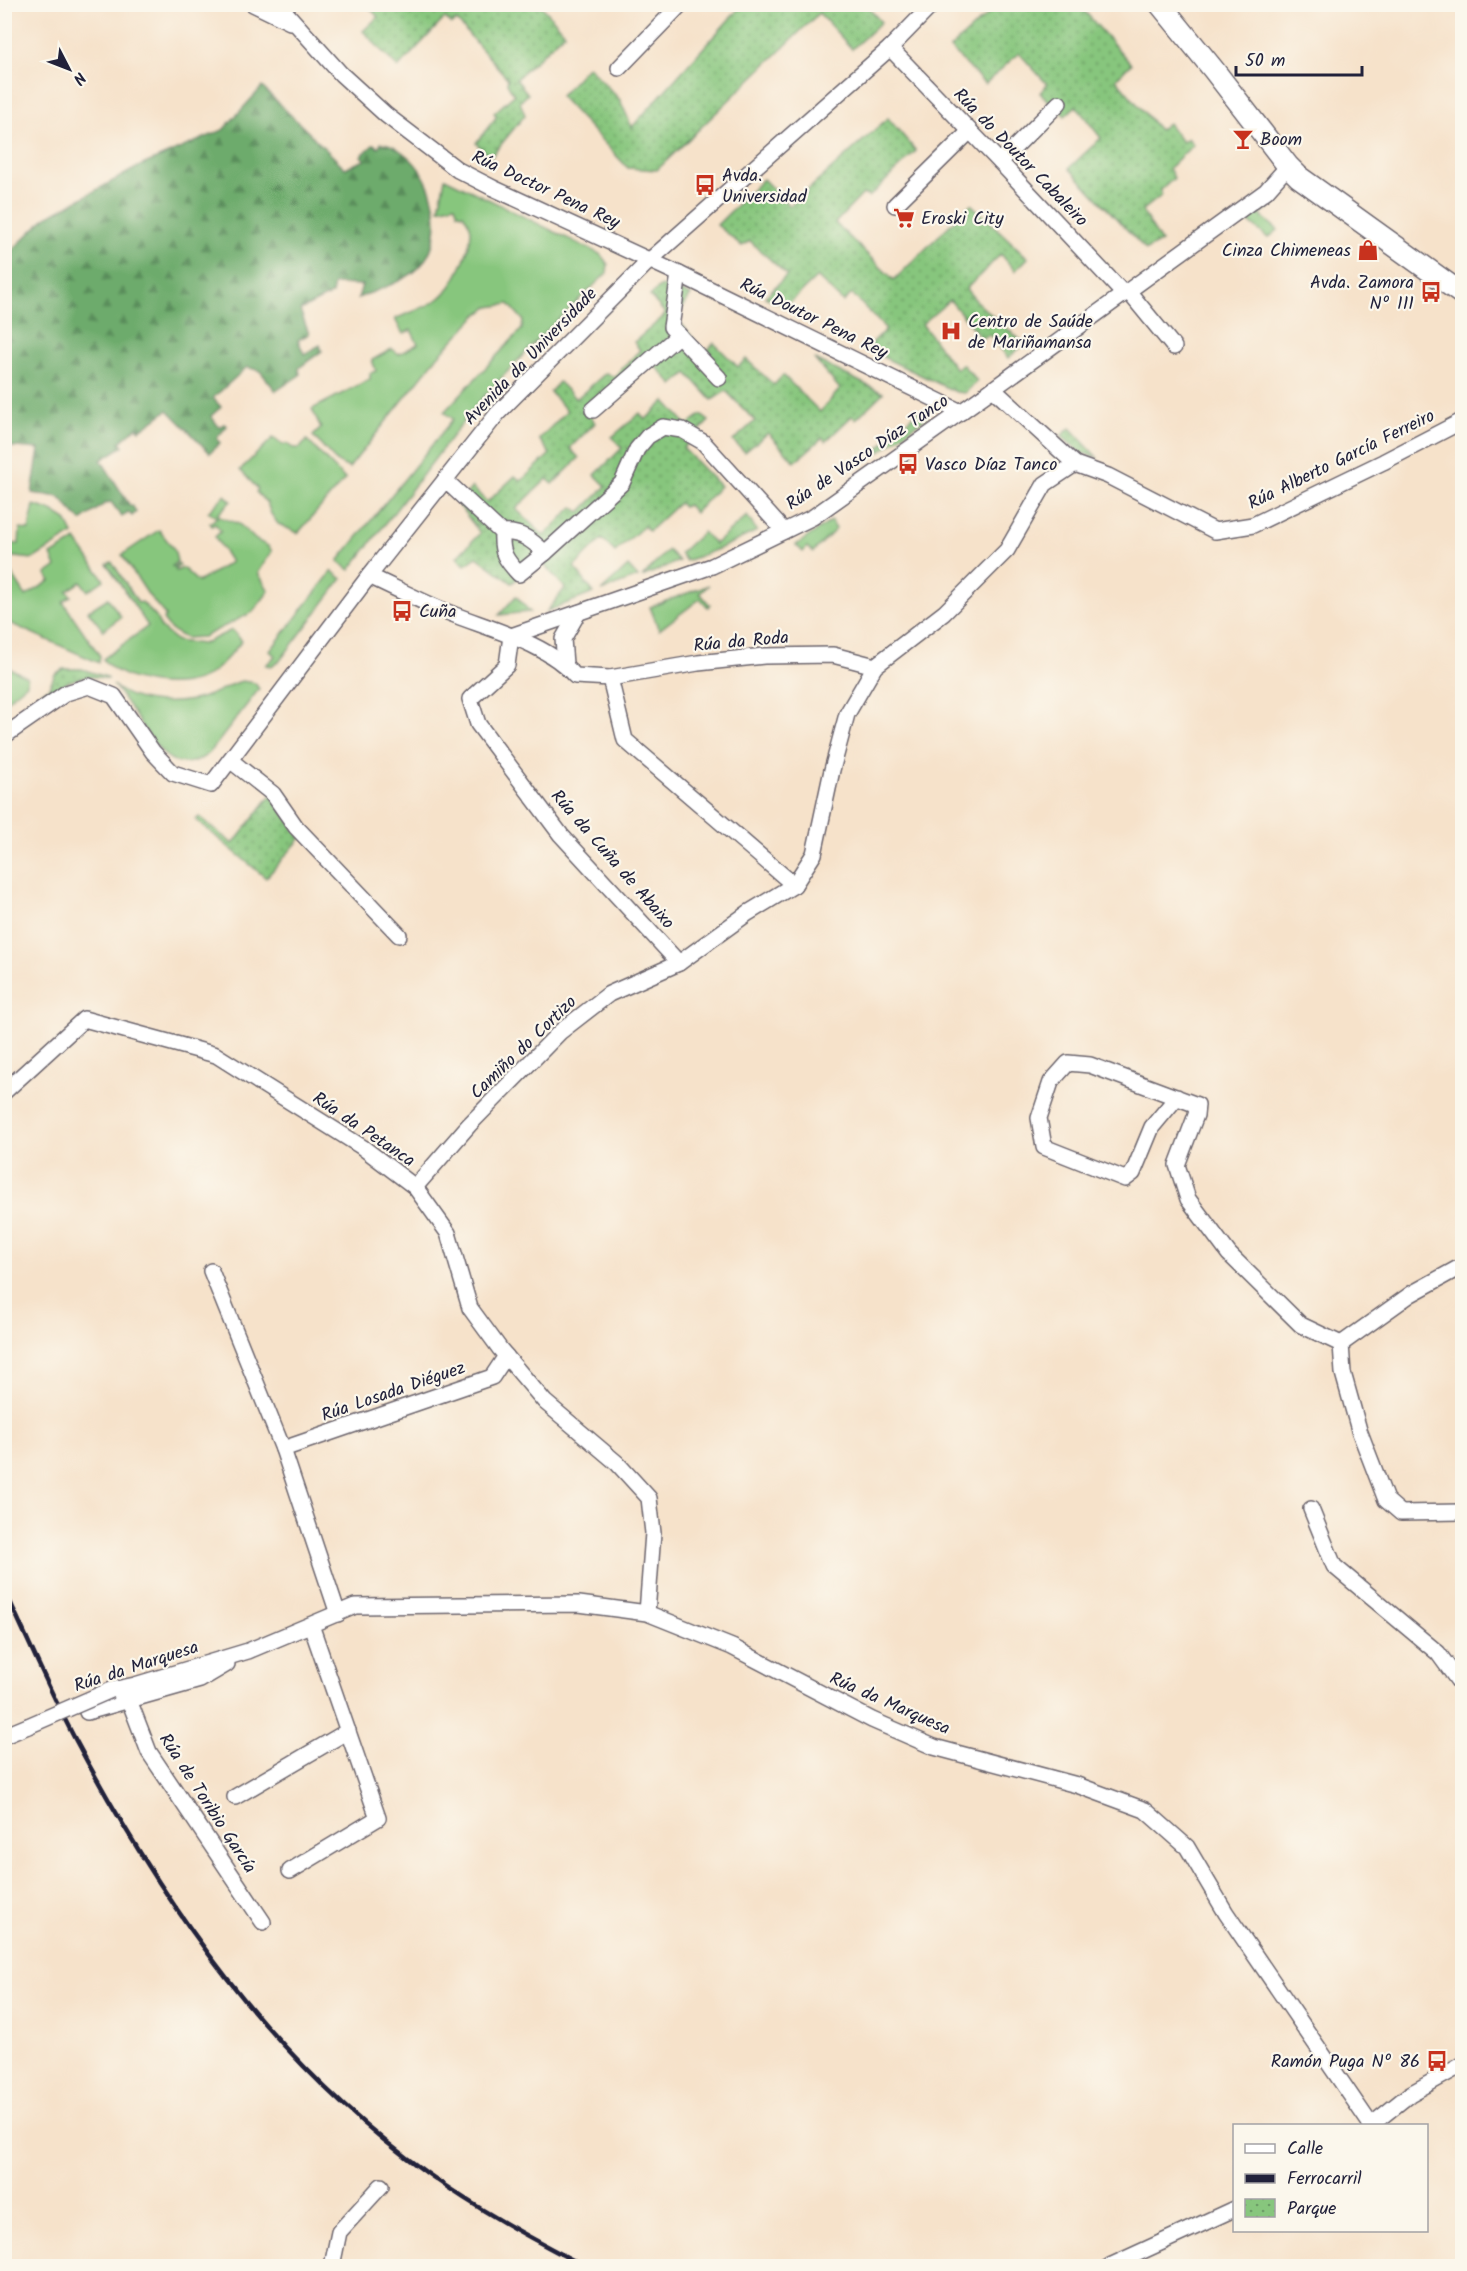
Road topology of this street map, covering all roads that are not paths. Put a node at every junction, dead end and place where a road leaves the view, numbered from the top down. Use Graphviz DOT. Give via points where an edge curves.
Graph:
graph roads {
  1 [pos="253,4"];
  2 [pos="278,4"];
  3 [pos="681,4"];
  4 [pos="933,4"];
  5 [pos="1160,4"];
  6 [pos="298,26"];
  7 [pos="890,48"];
  8 [pos="619,68"];
  9 [pos="1059,103"];
  10 [pos="969,131"];
  11 [pos="1000,162"];
  12 [pos="1288,166"];
  13 [pos="895,205"];
  14 [pos="650,260"];
  15 [pos="679,274"];
  16 [pos="1126,292"];
  17 [pos="1462,294"];
  18 [pos="679,335"];
  19 [pos="1174,347"];
  20 [pos="719,378"];
  21 [pos="993,389"];
  22 [pos="593,410"];
  23 [pos="961,412"];
  24 [pos="1462,421"];
  25 [pos="1075,464"];
  26 [pos="445,480"];
  27 [pos="784,531"];
  28 [pos="502,533"];
  29 [pos="545,553"];
  30 [pos="369,576"];
  31 [pos="578,613"];
  32 [pos="511,636"];
  33 [pos="565,664"];
  34 [pos="875,666"];
  35 [pos="610,678"];
  36 [pos="4,736"];
  37 [pos="230,760"];
  38 [pos="794,885"];
  39 [pos="399,935"];
  40 [pos="679,963"];
  41 [pos="4,1092"];
  42 [pos="1177,1097"];
  43 [pos="416,1187"];
  44 [pos="1462,1266"];
  45 [pos="211,1270"];
  46 [pos="1341,1344"];
  47 [pos="506,1356"];
  48 [pos="283,1449"];
  49 [pos="1311,1509"];
  50 [pos="1462,1512"];
  51 [pos="647,1613"];
  52 [pos="338,1614"];
  53 [pos="311,1625"];
  54 [pos="248,1651"];
  55 [pos="1462,1686"];
  56 [pos="129,1700"];
  57 [pos="87,1712"];
  58 [pos="348,1731"];
  59 [pos="4,1736"];
  60 [pos="235,1797"];
  61 [pos="290,1871"];
  62 [pos="263,1922"];
  63 [pos="1462,2065"];
  64 [pos="1369,2124"];
  65 [pos="1371,2124"];
  66 [pos="381,2186"];
  67 [pos="1233,2209"];
  68 [pos="332,2266"];
  69 [pos="1110,2266"];
  1 -- 6 [label="street"];
  2 -- 6 [label="street, Rúa Doctor Pena Rey"];
  3 -- 8 [label="street"];
  4 -- 7 [label="street, Avenida da Universidade"];
  5 -- 12 [label="street"];
  6 -- 14 [label="street, Rúa Doctor Pena Rey" via="341,74 386,115 458,170"];
  7 -- 10 [label="street, Rúa do Doutor Cabaleiro"];
  7 -- 14 [label="street, Avenida da Universidade"];
  9 -- 11 [label="street"];
  10 -- 11 [label="street, Rúa do Doutor Cabaleiro"];
  10 -- 13 [label="street"];
  11 -- 16 [label="street, Rúa do Doutor Cabaleiro"];
  12 -- 16 [label="street, Rúa de Vasco Díaz Tanco" via="1266,190"];
  12 -- 17 [label="street"];
  14 -- 15 [label="street, Rúa Doutor Pena Rey"];
  14 -- 26 [label="street, Avenida da Universidade" via="498,413"];
  15 -- 18 [label="street" via="671,327"];
  15 -- 23 [label="street, Rúa Doutor Pena Rey"];
  16 -- 19 [label="street"];
  16 -- 21 [label="street, Rúa de Vasco Díaz Tanco"];
  18 -- 20 [label="street"];
  18 -- 22 [label="street"];
  21 -- 23 [label="street, Rúa de Vasco Díaz Tanco"];
  21 -- 25 [label="street, Rúa Alberto García Ferreiro"];
  23 -- 27 [label="street, Rúa de Vasco Díaz Tanco" via="813,517"];
  24 -- 25 [label="street, Rúa Alberto García Ferreiro" via="1253,525 1215,531 1108,476"];
  25 -- 34 [label="street" via="1045,484 1007,550 992,566 944,613"];
  26 -- 28 [label="street"];
  26 -- 30 [label="street, Avenida da Universidade"];
  27 -- 29 [label="street" via="703,442 682,430 663,427 637,449 622,483"];
  27 -- 31 [label="street, Rúa de Vasco Díaz Tanco" via="712,566"];
  28 -- 29 [label="street" via="514,532"];
  28 -- 29 [label="street" via="502,549 519,574"];
  30 -- 32 [label="street"];
  30 -- 37 [label="street, Avenida da Universidade"];
  31 -- 32 [label="street, Rúa de Vasco Díaz Tanco"];
  31 -- 33 [label="street" via="563,639"];
  32 -- 33 [label="street, Rúa da Roda"];
  32 -- 40 [label="street, Rúa da Cuña de Abaixo" via="507,665 470,699 478,724 561,836"];
  33 -- 35 [label="street, Rúa da Roda" via="575,676"];
  34 -- 35 [label="street, Rúa da Roda" via="833,655 764,656"];
  34 -- 38 [label="street" via="847,714 814,854"];
  35 -- 38 [label="street" via="625,740"];
  36 -- 37 [label="street, Avenida da Universidade" via="66,693 89,686 114,696 153,752 173,773 211,785"];
  37 -- 39 [label="street" via="273,794 296,827"];
  38 -- 40 [label="street"];
  40 -- 43 [label="street, Camiño do Cortizo" via="609,994 560,1032"];
  41 -- 43 [label="street, Rúa da Petanca" via="84,1019 216,1055 362,1147"];
  42 -- 42 [label="street" via="1152,1127 1133,1173 1125,1179 1044,1148 1039,1118 1051,1082 1068,1064 1090,1065"];
  42 -- 46 [label="street" via="1197,1105 1177,1165 1188,1199 1229,1254 1301,1325"];
  43 -- 47 [label="street, Rúa da Petanca" via="448,1233 470,1308"];
  44 -- 46 [label="street" via="1411,1294"];
  45 -- 48 [label="street"];
  46 -- 50 [label="street" via="1343,1373 1359,1430 1386,1500 1401,1513"];
  47 -- 48 [label="street, Rúa Losada Diéguez" via="492,1377"];
  47 -- 51 [label="street, Rúa da Petanca" via="545,1402 617,1463 649,1498 653,1533"];
  48 -- 52 [label="street"];
  49 -- 55 [label="street" via="1335,1566 1437,1653"];
  51 -- 52 [label="street, Rúa da Marquesa" via="567,1604 356,1606"];
  51 -- 64 [label="street, Rúa da Marquesa" via="732,1647 872,1720 934,1747 1077,1785 1145,1810 1187,1847 1226,1913"];
  52 -- 53 [label="street, Rúa da Marquesa"];
  53 -- 54 [label="street, Rúa da Marquesa"];
  53 -- 58 [label="street"];
  54 -- 56 [label="street, Rúa da Marquesa" via="200,1680"];
  54 -- 59 [label="street, Rúa da Marquesa, bridge" via="111,1690"];
  56 -- 57 [label="street, Rúa da Marquesa"];
  56 -- 62 [label="street, Rúa de Toribio García" via="149,1752"];
  58 -- 60 [label="street, Rúa de Toribio García"];
  58 -- 61 [label="street" via="378,1818"];
  63 -- 65 [label="street" via="1410,2094"];
  66 -- 68 [label="street" via="339,2232"];
  67 -- 69 [label="street"];
}
